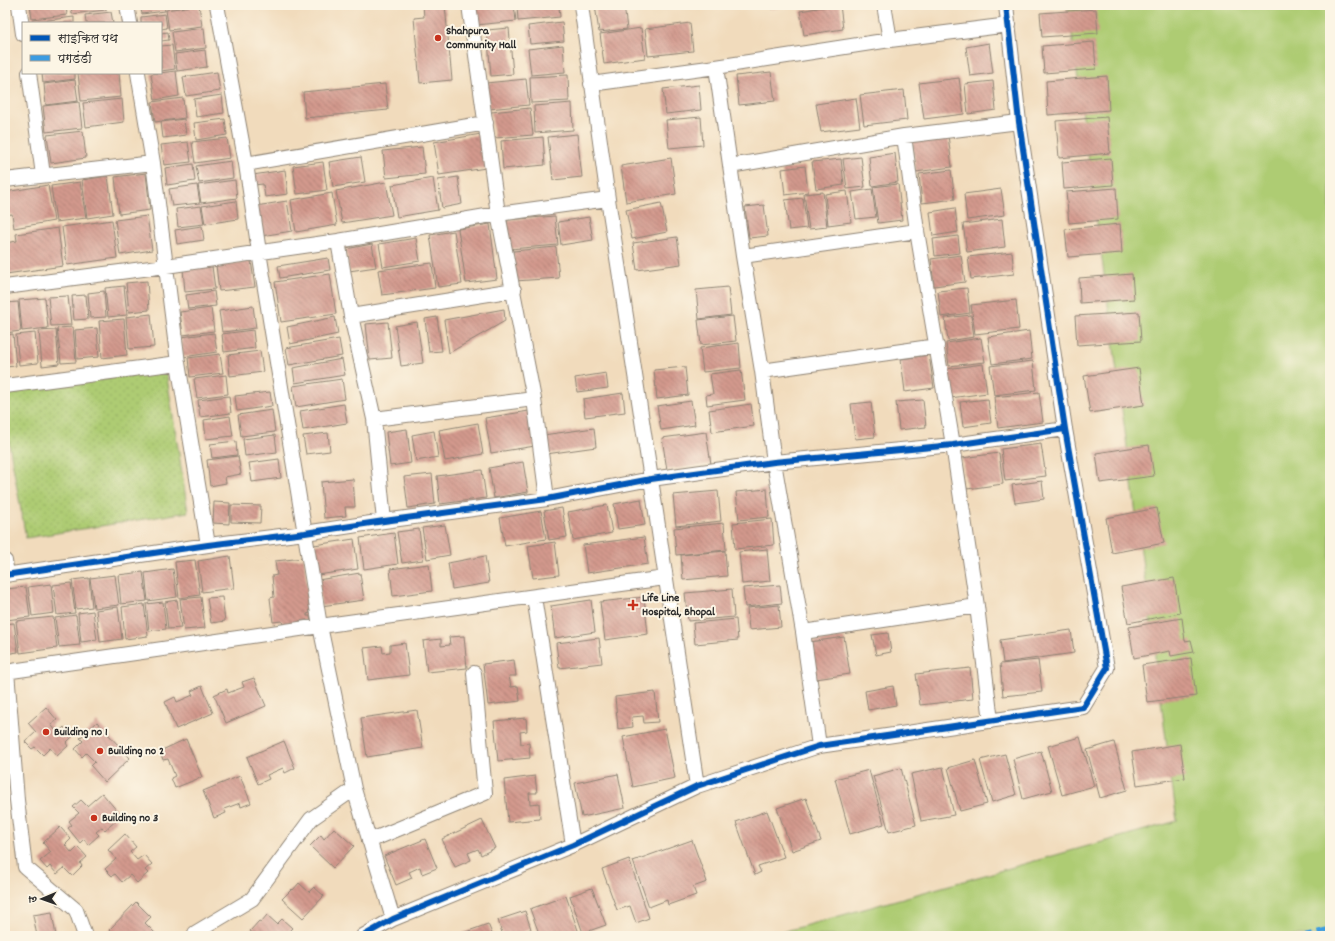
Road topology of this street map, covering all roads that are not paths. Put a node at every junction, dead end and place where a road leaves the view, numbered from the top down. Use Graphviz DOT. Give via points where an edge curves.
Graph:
graph roads {
  1 [pos="19,5"];
  2 [pos="127,5"];
  3 [pos="217,5"];
  4 [pos="469,5"];
  5 [pos="581,5"];
  6 [pos="884,5"];
  7 [pos="1006,5"];
  8 [pos="130,22"];
  9 [pos="1009,25"];
  10 [pos="22,27"];
  11 [pos="890,40"];
  12 [pos="716,67"];
  13 [pos="29,74"];
  14 [pos="138,74"];
  15 [pos="591,84"];
  16 [pos="1019,122"];
  17 [pos="486,123"];
  18 [pos="904,136"];
  19 [pos="153,162"];
  20 [pos="246,164"];
  21 [pos="730,166"];
  22 [pos="43,175"];
  23 [pos="5,180"];
  24 [pos="608,199"];
  25 [pos="498,214"];
  26 [pos="917,231"];
  27 [pos="338,241"];
  28 [pos="259,252"];
  29 [pos="743,256"];
  30 [pos="166,266"];
  31 [pos="5,287"];
  32 [pos="514,290"];
  33 [pos="351,316"];
  34 [pos="937,346"];
  35 [pos="178,363"];
  36 [pos="762,371"];
  37 [pos="5,386"];
  38 [pos="534,399"];
  39 [pos="374,419"];
  40 [pos="1065,429"];
  41 [pos="954,445"];
  42 [pos="774,462"];
  43 [pos="651,479"];
  44 [pos="547,499"];
  45 [pos="384,521"];
  46 [pos="304,533"];
  47 [pos="208,545"];
  48 [pos="5,561"];
  49 [pos="6,575"];
  50 [pos="665,578"];
  51 [pos="534,597"];
  52 [pos="977,606"];
  53 [pos="320,626"];
  54 [pos="803,632"];
  55 [pos="6,672"];
  56 [pos="474,673"];
  57 [pos="991,721"];
  58 [pos="819,746"];
  59 [pos="697,786"];
  60 [pos="354,789"];
  61 [pos="369,841"];
  62 [pos="573,845"];
  63 [pos="393,919"];
  64 [pos="196,933"];
  65 [pos="85,936"];
  66 [pos="363,936"];
  1 -- 10 [label="street"];
  2 -- 8 [label="street"];
  3 -- 20 [label="street"];
  4 -- 17 [label="street"];
  5 -- 15 [label="street"];
  6 -- 11 [label="street"];
  7 -- 9 [label="street"];
  9 -- 11 [label="street"];
  9 -- 16 [label="street"];
  11 -- 12 [label="street"];
  12 -- 15 [label="street"];
  12 -- 21 [label="street"];
  13 -- 22 [label="street"];
  14 -- 19 [label="street"];
  15 -- 24 [label="street"];
  16 -- 18 [label="street"];
  16 -- 40 [label="street"];
  17 -- 20 [label="street"];
  17 -- 25 [label="street"];
  18 -- 21 [label="street"];
  18 -- 26 [label="street"];
  19 -- 22 [label="street"];
  19 -- 30 [label="street"];
  20 -- 28 [label="street"];
  21 -- 29 [label="street"];
  22 -- 23 [label="street"];
  24 -- 25 [label="street"];
  24 -- 43 [label="street"];
  25 -- 27 [label="street"];
  25 -- 32 [label="street"];
  26 -- 29 [label="street"];
  26 -- 34 [label="street"];
  27 -- 28 [label="street"];
  27 -- 33 [label="street"];
  28 -- 30 [label="street"];
  28 -- 46 [label="street"];
  29 -- 36 [label="street"];
  30 -- 31 [label="street"];
  30 -- 35 [label="street"];
  32 -- 33 [label="street"];
  32 -- 38 [label="street"];
  33 -- 39 [label="street"];
  34 -- 36 [label="street"];
  34 -- 41 [label="street"];
  35 -- 37 [label="street"];
  35 -- 47 [label="street"];
  36 -- 42 [label="street"];
  38 -- 39 [label="street"];
  38 -- 44 [label="street"];
  39 -- 45 [label="street"];
  40 -- 41 [label="street"];
  40 -- 57 [label="street" via="1107,668 1083,707"];
  41 -- 42 [label="street"];
  41 -- 52 [label="street"];
  42 -- 43 [label="street"];
  42 -- 54 [label="street"];
  43 -- 44 [label="street"];
  43 -- 50 [label="street"];
  44 -- 45 [label="street"];
  45 -- 46 [label="street"];
  46 -- 47 [label="street"];
  46 -- 53 [label="street"];
  47 -- 49 [label="street"];
  48 -- 49 [label="street"];
  50 -- 51 [label="street"];
  50 -- 59 [label="street"];
  51 -- 53 [label="street"];
  51 -- 62 [label="street"];
  52 -- 54 [label="street"];
  52 -- 57 [label="street"];
  53 -- 55 [label="street"];
  53 -- 60 [label="street"];
  54 -- 58 [label="street"];
  55 -- 65 [label="street" via="25,867 76,910"];
  56 -- 61 [label="street" via="485,793"];
  57 -- 58 [label="street"];
  58 -- 59 [label="street"];
  59 -- 62 [label="street"];
  60 -- 61 [label="street"];
  60 -- 64 [label="street" via="311,819 252,899"];
  61 -- 63 [label="street"];
  62 -- 63 [label="street"];
  63 -- 66 [label="street"];
}
